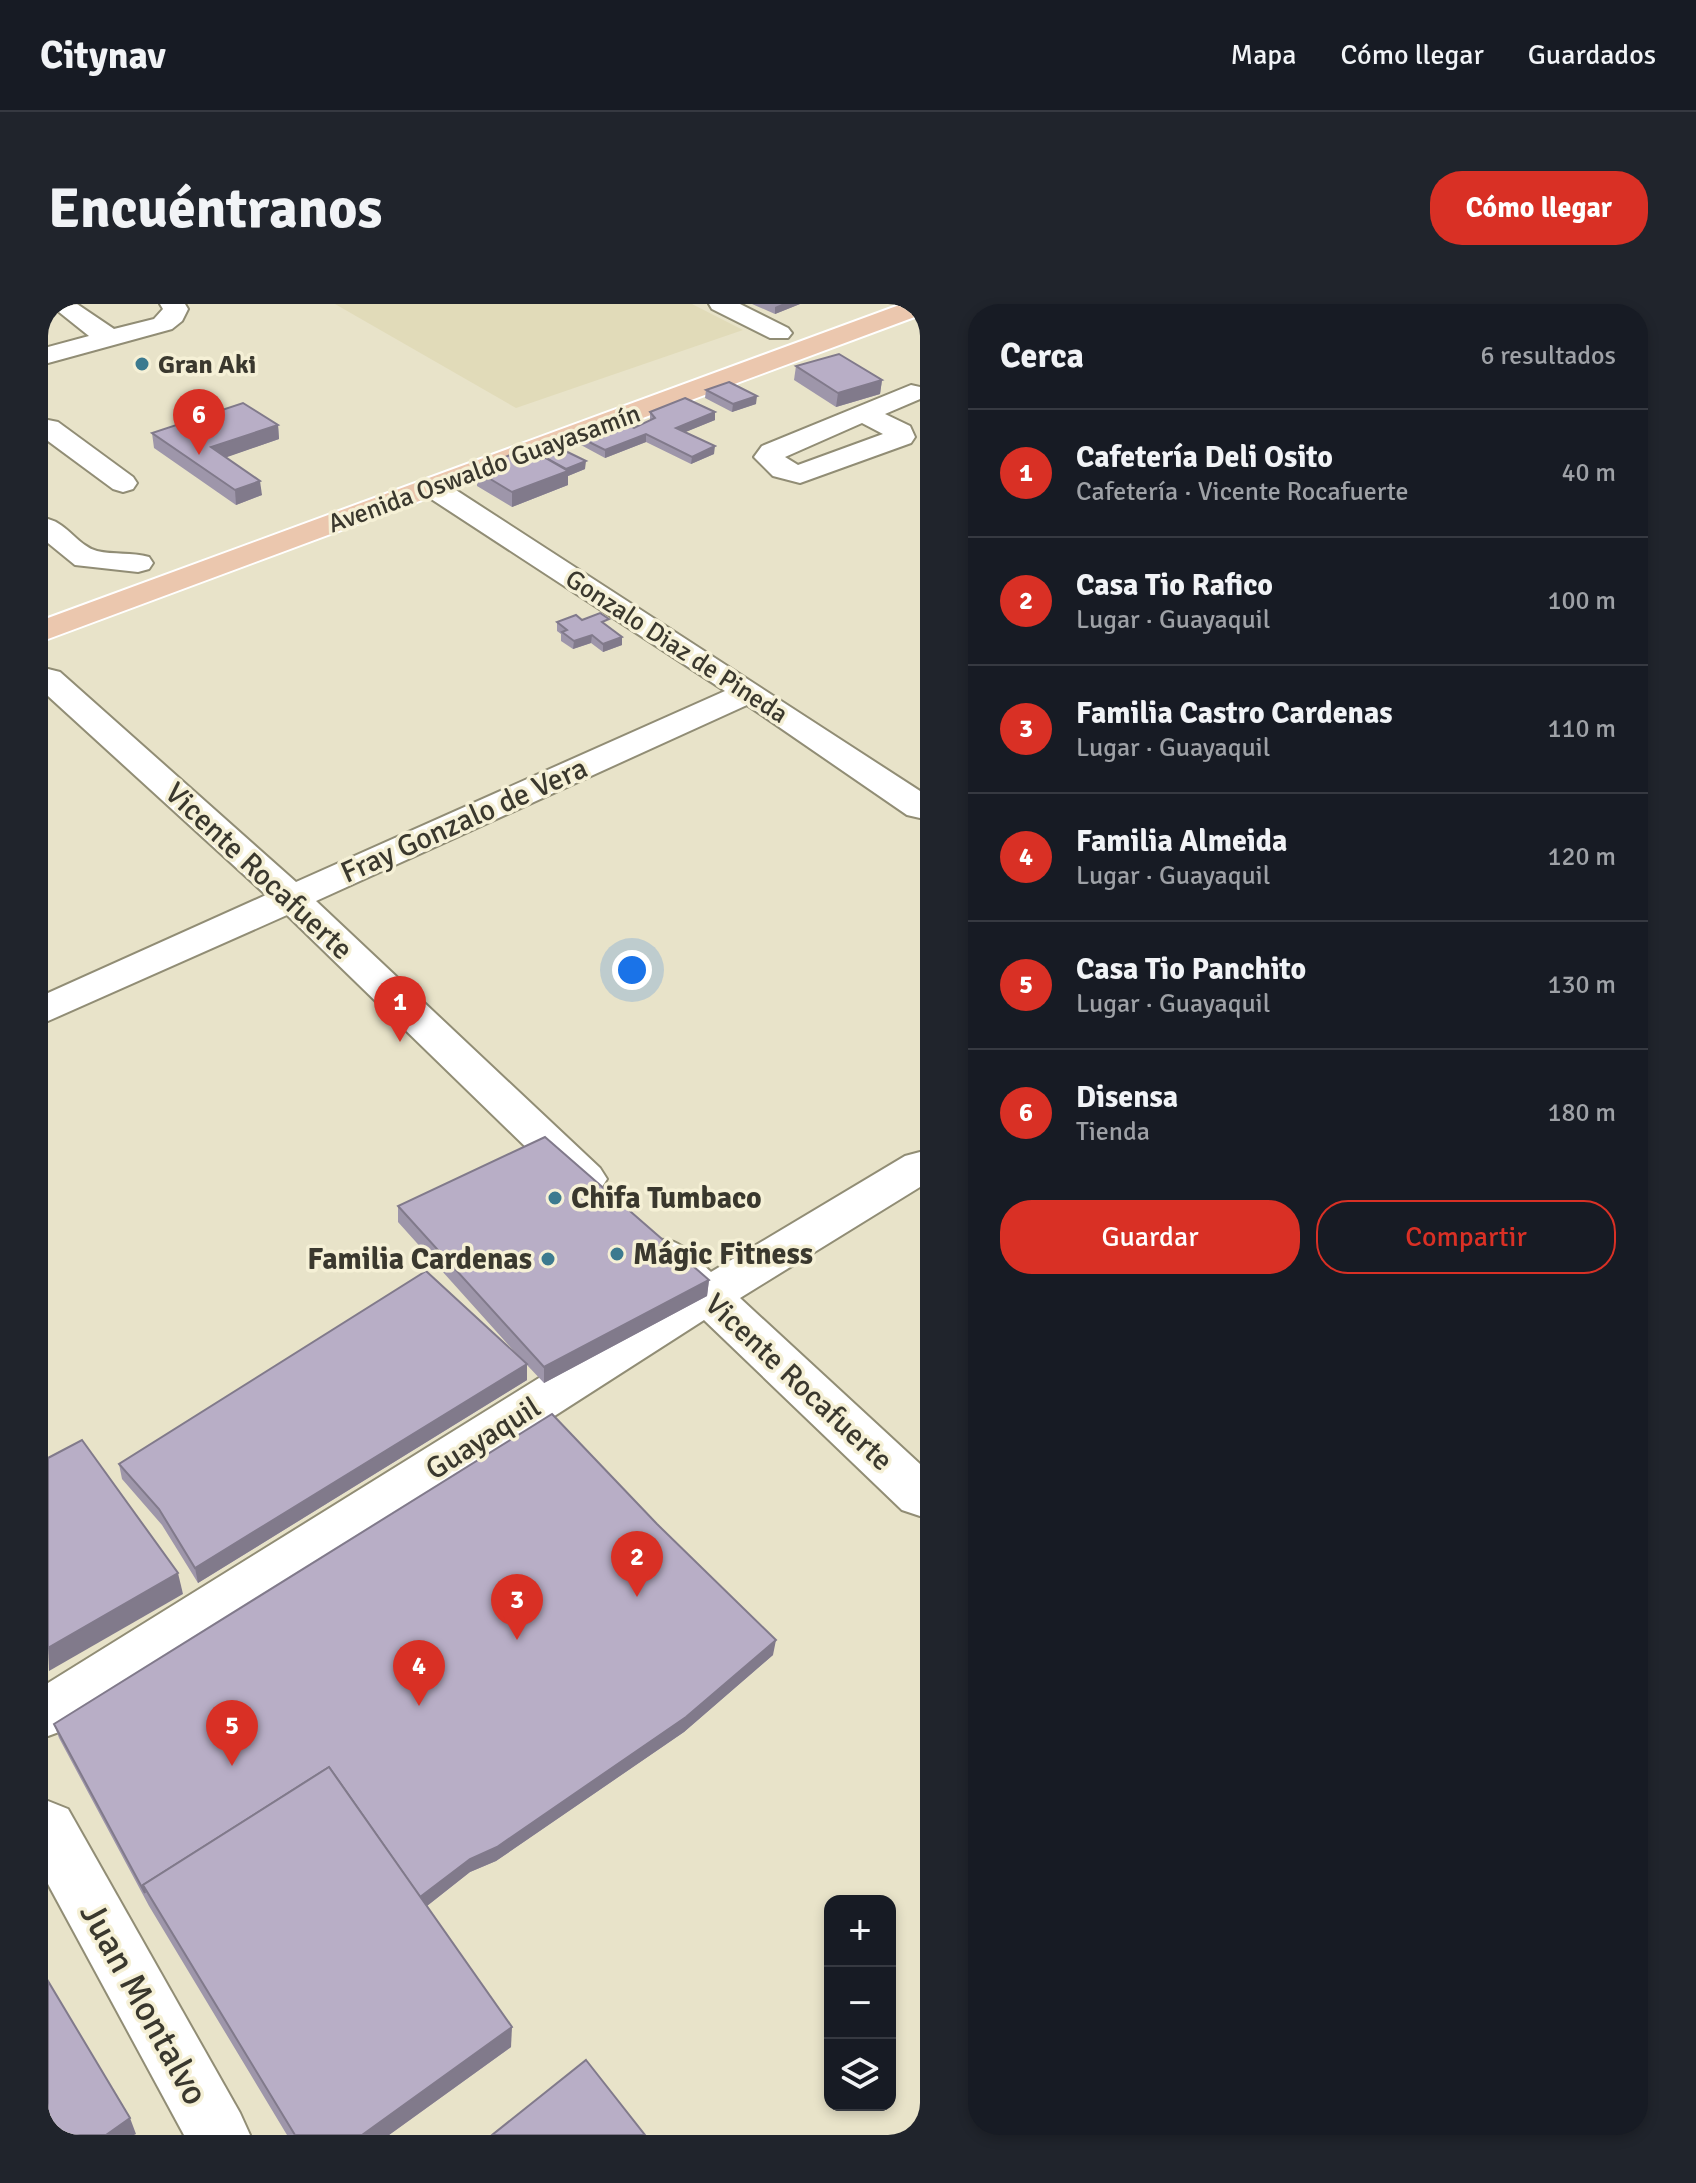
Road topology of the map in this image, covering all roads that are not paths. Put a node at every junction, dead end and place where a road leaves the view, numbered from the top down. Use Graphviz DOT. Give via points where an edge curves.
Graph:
graph roads {
  1 [pos="61,304"];
  2 [pos="172,304"];
  3 [pos="721,304"];
  4 [pos="857,304"];
  5 [pos="920,306"];
  6 [pos="779,333"];
  7 [pos="109,338"];
  8 [pos="811,346"];
  9 [pos="49,355"];
  10 [pos="840,359"];
  11 [pos="882,379"];
  12 [pos="916,395"];
  13 [pos="576,405"];
  14 [pos="863,413"];
  15 [pos="48,428"];
  16 [pos="123,483"];
  17 [pos="432,487"];
  18 [pos="48,528"];
  19 [pos="151,559"];
  20 [pos="87,584"];
  21 [pos="48,629"];
  22 [pos="48,679"];
  23 [pos="749,692"];
  24 [pos="920,807"];
  25 [pos="290,897"];
  26 [pos="48,1008"];
  27 [pos="920,1167"];
  28 [pos="606,1199"];
  29 [pos="640,1232"];
  30 [pos="707,1296"];
  31 [pos="920,1495"];
  32 [pos="48,1712"];
  33 [pos="48,1828"];
  34 [pos="218,2135"];
  1 -- 7 [label="street"];
  2 -- 7 [label="street" via="173,316 163,324"];
  3 -- 6 [label="street"];
  4 -- 6 [label="main road, Avenida Oswaldo Guayasamín"];
  5 -- 8 [label="main road, Avenida Oswaldo Guayasamín"];
  6 -- 13 [label="main road, Avenida Oswaldo Guayasamín"];
  7 -- 9 [label="street"];
  8 -- 10 [label="street"];
  8 -- 17 [label="main road, Avenida Oswaldo Guayasamín"];
  11 -- 12 [label="street"];
  12 -- 14 [label="street"];
  15 -- 16 [label="street"];
  17 -- 21 [label="main road, Avenida Oswaldo Guayasamín"];
  17 -- 23 [label="street, Gonzalo Diaz de Pineda"];
  18 -- 19 [label="street" via="86,559"];
  19 -- 20 [label="main road"];
  22 -- 25 [label="street, Vicente Rocafuerte"];
  23 -- 24 [label="street, Gonzalo Diaz de Pineda"];
  23 -- 25 [label="street, Fray Gonzalo de Vera"];
  25 -- 26 [label="street, Fray Gonzalo de Vera"];
  25 -- 28 [label="street, Vicente Rocafuerte"];
  27 -- 30 [label="street, Guayaquil"];
  29 -- 30 [label="street, Vicente Rocafuerte"];
  30 -- 31 [label="street, Vicente Rocafuerte"];
  30 -- 32 [label="street, Guayaquil"];
  33 -- 34 [label="street, Juan Montalvo"];
}
